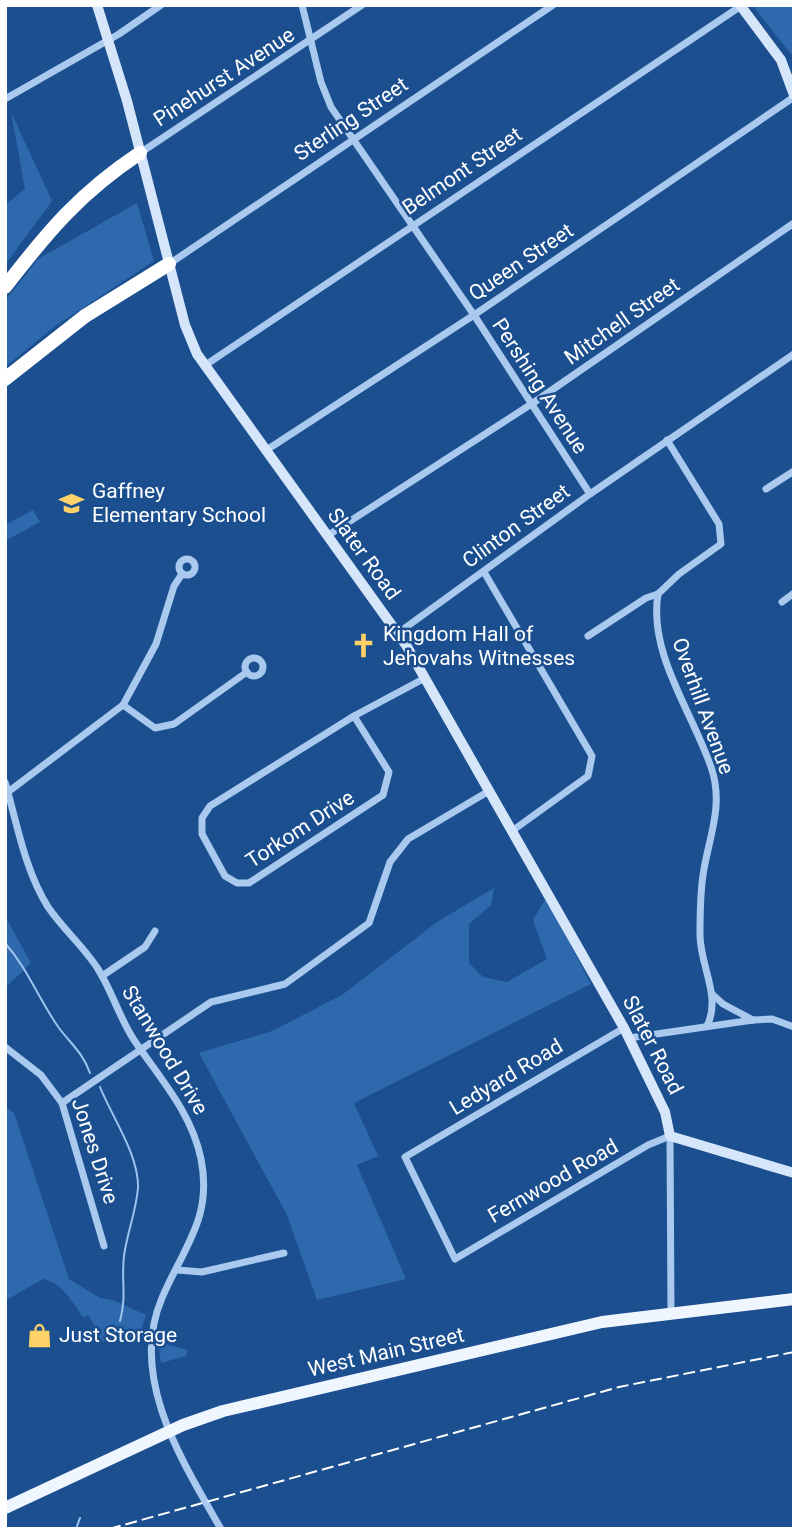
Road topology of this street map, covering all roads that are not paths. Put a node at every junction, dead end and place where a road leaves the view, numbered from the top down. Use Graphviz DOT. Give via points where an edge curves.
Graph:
graph roads {
  1 [pos="97,5"];
  2 [pos="161,5"];
  3 [pos="302,5"];
  4 [pos="362,5"];
  5 [pos="553,5"];
  6 [pos="740,6"];
  7 [pos="108,40"];
  8 [pos="312,40"];
  9 [pos="794,96"];
  10 [pos="5,99"];
  11 [pos="352,139"];
  12 [pos="141,153"];
  13 [pos="794,223"];
  14 [pos="411,226"];
  15 [pos="169,264"];
  16 [pos="5,286"];
  17 [pos="474,315"];
  18 [pos="794,354"];
  19 [pos="204,366"];
  20 [pos="5,379"];
  21 [pos="533,404"];
  22 [pos="667,440"];
  23 [pos="265,451"];
  24 [pos="794,471"];
  25 [pos="766,489"];
  26 [pos="590,494"];
  27 [pos="327,536"];
  28 [pos="484,572"];
  29 [pos="182,574"];
  30 [pos="794,593"];
  31 [pos="658,594"];
  32 [pos="782,602"];
  33 [pos="398,633"];
  34 [pos="588,636"];
  35 [pos="247,672"];
  36 [pos="425,678"];
  37 [pos="123,705"];
  38 [pos="354,716"];
  39 [pos="5,782"];
  40 [pos="489,791"];
  41 [pos="8,792"];
  42 [pos="512,831"];
  43 [pos="155,931"];
  44 [pos="102,976"];
  45 [pos="712,994"];
  46 [pos="753,1020"];
  47 [pos="707,1026"];
  48 [pos="794,1027"];
  49 [pos="627,1033"];
  50 [pos="5,1047"];
  51 [pos="141,1048"];
  52 [pos="62,1103"];
  53 [pos="670,1136"];
  54 [pos="794,1173"];
  55 [pos="104,1246"];
  56 [pos="284,1253"];
  57 [pos="454,1259"];
  58 [pos="177,1270"];
  59 [pos="794,1299"];
  60 [pos="671,1313"];
  61 [pos="168,1432"];
  62 [pos="5,1508"];
  63 [pos="221,1529"];
  1 -- 7 [label="main road, Slater Road"];
  2 -- 7 [label="street"];
  3 -- 8 [label="street, Pershing Avenue"];
  4 -- 8 [label="street, Pinehurst Avenue"];
  5 -- 11 [label="street, Sterling Street"];
  6 -- 9 [label="main road" via="781,60"];
  6 -- 14 [label="street, Belmont Street"];
  7 -- 10 [label="street"];
  7 -- 12 [label="main road, Slater Road"];
  8 -- 11 [label="street, Pershing Avenue" via="331,107"];
  8 -- 12 [label="street, Pinehurst Avenue"];
  9 -- 17 [label="street, Queen Street"];
  11 -- 14 [label="street, Pershing Avenue"];
  11 -- 15 [label="street, Sterling Street"];
  12 -- 15 [label="main road, Slater Road"];
  12 -- 16 [label="highway" via="71,206"];
  13 -- 21 [label="street, Mitchell Street"];
  14 -- 17 [label="street, Pershing Avenue"];
  14 -- 19 [label="street, Belmont Street"];
  15 -- 19 [label="main road, Slater Road" via="187,331"];
  15 -- 20 [label="highway" via="93,311"];
  17 -- 21 [label="street, Pershing Avenue"];
  17 -- 23 [label="street, Queen Street"];
  18 -- 22 [label="street, Clinton Street"];
  19 -- 23 [label="main road, Slater Road"];
  21 -- 26 [label="street, Pershing Avenue"];
  21 -- 27 [label="street, Mitchell Street"];
  22 -- 26 [label="street, Clinton Street"];
  22 -- 31 [label="street" via="719,524 721,544"];
  23 -- 27 [label="main road, Slater Road"];
  24 -- 25 [label="street"];
  26 -- 28 [label="street, Clinton Street"];
  27 -- 33 [label="main road, Slater Road"];
  28 -- 33 [label="street, Clinton Street"];
  28 -- 42 [label="street" via="592,756 589,776"];
  29 -- 37 [label="street" via="156,644"];
  30 -- 32 [label="street"];
  31 -- 34 [label="street"];
  31 -- 45 [label="street, Overhill Avenue" via="660,642 715,785 714,828 700,915 704,967"];
  33 -- 36 [label="main road, Slater Road"];
  35 -- 37 [label="street" via="174,724 155,728"];
  36 -- 38 [label="street, Torkom Drive"];
  36 -- 40 [label="main road, Slater Road"];
  37 -- 41 [label="street"];
  38 -- 38 [label="street, Torkom Drive" via="210,806 202,818 202,834 225,877 249,883 383,795 389,772"];
  39 -- 41 [label="street, Stanwood Drive"];
  40 -- 42 [label="main road, Slater Road"];
  40 -- 51 [label="street" via="408,839 390,862 369,923 285,984 211,1002"];
  41 -- 44 [label="street, Stanwood Drive" via="41,893"];
  42 -- 49 [label="main road, Slater Road"];
  43 -- 44 [label="street" via="145,947"];
  44 -- 51 [label="street, Stanwood Drive"];
  45 -- 46 [label="street"];
  45 -- 47 [label="street, Overhill Avenue"];
  46 -- 47 [label="street"];
  46 -- 48 [label="street" via="772,1019"];
  47 -- 49 [label="street"];
  49 -- 53 [label="main road, Slater Road" via="665,1112"];
  49 -- 57 [label="street, Ledyard Road" via="405,1157"];
  50 -- 52 [label="street, Jones Drive" via="41,1075"];
  51 -- 52 [label="street"];
  51 -- 58 [label="street, Stanwood Drive" via="188,1119 201,1159 204,1189 199,1222"];
  52 -- 55 [label="street, Jones Drive"];
  53 -- 54 [label="main road"];
  53 -- 57 [label="street, Fernwood Road"];
  53 -- 60 [label="street, Slater Road"];
  56 -- 58 [label="street" via="202,1272"];
  58 -- 61 [label="street, Stanwood Drive" via="157,1311 150,1342"];
  59 -- 60 [label="main road, West Main Street"];
  60 -- 61 [label="main road, West Main Street" via="602,1322 464,1353 220,1412"];
  61 -- 62 [label="main road, West Main Street"];
  61 -- 63 [label="street, Stanwood Drive"];
}
